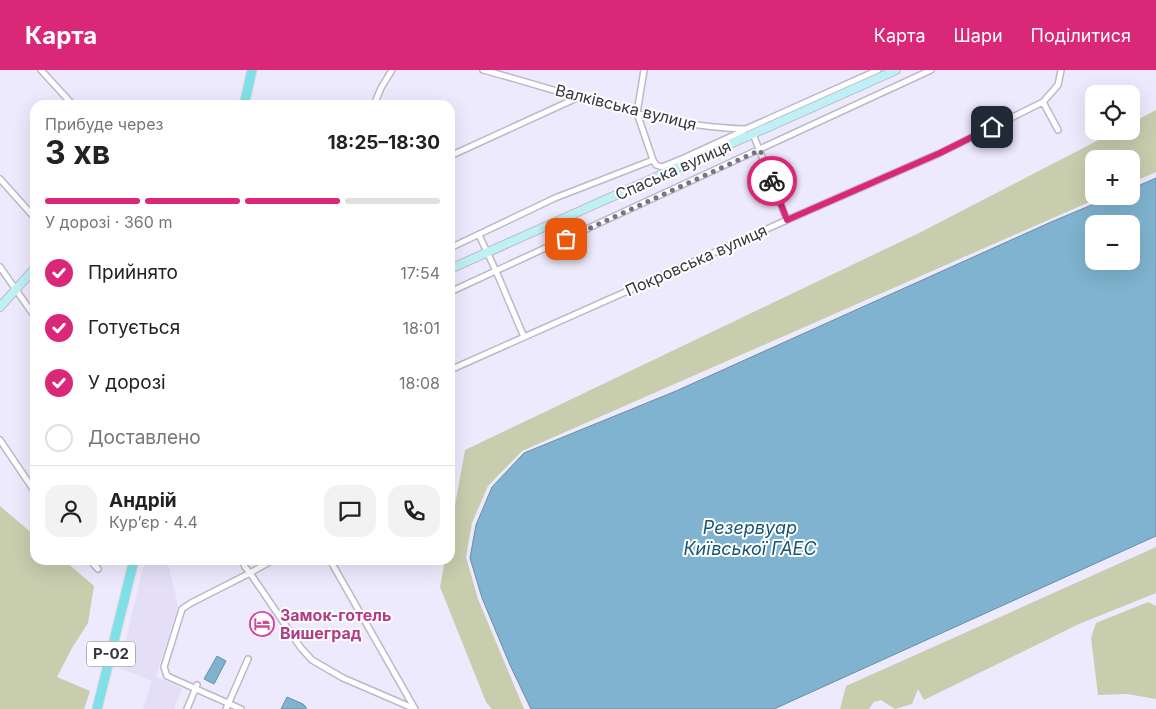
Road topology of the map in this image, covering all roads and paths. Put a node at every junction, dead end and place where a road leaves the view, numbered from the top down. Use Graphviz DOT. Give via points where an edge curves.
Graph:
graph roads {
  1 [pos="41,70"];
  2 [pos="252,70"];
  3 [pos="392,70"];
  4 [pos="483,70"];
  5 [pos="644,70"];
  6 [pos="878,70"];
  7 [pos="896,70"];
  8 [pos="931,70"];
  9 [pos="1062,70"];
  10 [pos="859,83"];
  11 [pos="579,97"];
  12 [pos="68,100"];
  13 [pos="245,100"];
  14 [pos="376,100"];
  15 [pos="1043,102"];
  16 [pos="637,113"];
  17 [pos="1058,130"];
  18 [pos="750,132"];
  19 [pos="760,150"];
  20 [pos="455,154"];
  21 [pos="653,160"];
  22 [pos="686,161"];
  23 [pos="0,180"];
  24 [pos="30,213"];
  25 [pos="787,220"];
  26 [pos="479,235"];
  27 [pos="455,246"];
  28 [pos="487,252"];
  29 [pos="0,267"];
  30 [pos="455,267"];
  31 [pos="496,271"];
  32 [pos="30,274"];
  33 [pos="16,289"];
  34 [pos="455,290"];
  35 [pos="0,307"];
  36 [pos="30,310"];
  37 [pos="524,337"];
  38 [pos="455,368"];
  39 [pos="0,440"];
  40 [pos="30,485"];
  41 [pos="94,565"];
  42 [pos="133,565"];
  43 [pos="244,565"];
  44 [pos="264,565"];
  45 [pos="333,565"];
  46 [pos="98,569"];
  47 [pos="250,573"];
  48 [pos="248,659"];
  49 [pos="196,687"];
  50 [pos="228,706"];
  51 [pos="97,709"];
  52 [pos="187,709"];
  53 [pos="241,709"];
  54 [pos="415,709"];
  1 -- 12 [label="street"];
  2 -- 13 [label="main road"];
  3 -- 14 [label="street"];
  4 -- 11 [label="street, Валківська вулиця"];
  5 -- 16 [label="street"];
  6 -- 10 [label="street"];
  7 -- 10 [label="street, Спаська вулиця"];
  8 -- 19 [label="street, Спаська вулиця"];
  9 -- 15 [label="street, Покровська вулиця" via="1058,85"];
  10 -- 18 [label="street, Спаська вулиця"];
  11 -- 16 [label="street, Валківська вулиця"];
  11 -- 20 [label="street"];
  15 -- 17 [label="street"];
  15 -- 25 [label="street, Покровська вулиця" via="940,153"];
  16 -- 18 [label="street, Валківська вулиця" via="680,123"];
  16 -- 21 [label="street"];
  18 -- 19 [label="street"];
  18 -- 22 [label="street, Спаська вулиця"];
  19 -- 25 [label="street"];
  19 -- 31 [label="street, Спаська вулиця"];
  21 -- 22 [label="street" via="656,166 662,167"];
  21 -- 26 [label="street" via="555,198"];
  22 -- 28 [label="street, Спаська вулиця"];
  23 -- 24 [label="street"];
  25 -- 37 [label="street, Покровська вулиця"];
  26 -- 27 [label="street"];
  26 -- 28 [label="street"];
  28 -- 30 [label="street, Спаська вулиця"];
  28 -- 31 [label="street"];
  29 -- 33 [label="street"];
  31 -- 34 [label="street, Спаська вулиця"];
  31 -- 37 [label="street"];
  32 -- 33 [label="street"];
  33 -- 35 [label="street"];
  33 -- 36 [label="street"];
  37 -- 38 [label="street, Покровська вулиця"];
  39 -- 40 [label="street"];
  41 -- 46 [label="street"];
  42 -- 51 [label="main road, Р-02"];
  43 -- 47 [label="street"];
  44 -- 47 [label="street"];
  45 -- 54 [label="street"];
  47 -- 49 [label="street" via="182,609 164,667 167,676"];
  47 -- 54 [label="street" via="312,660 343,678"];
  48 -- 50 [label="street"];
  49 -- 50 [label="street"];
  49 -- 52 [label="street"];
  50 -- 53 [label="street"];
}
